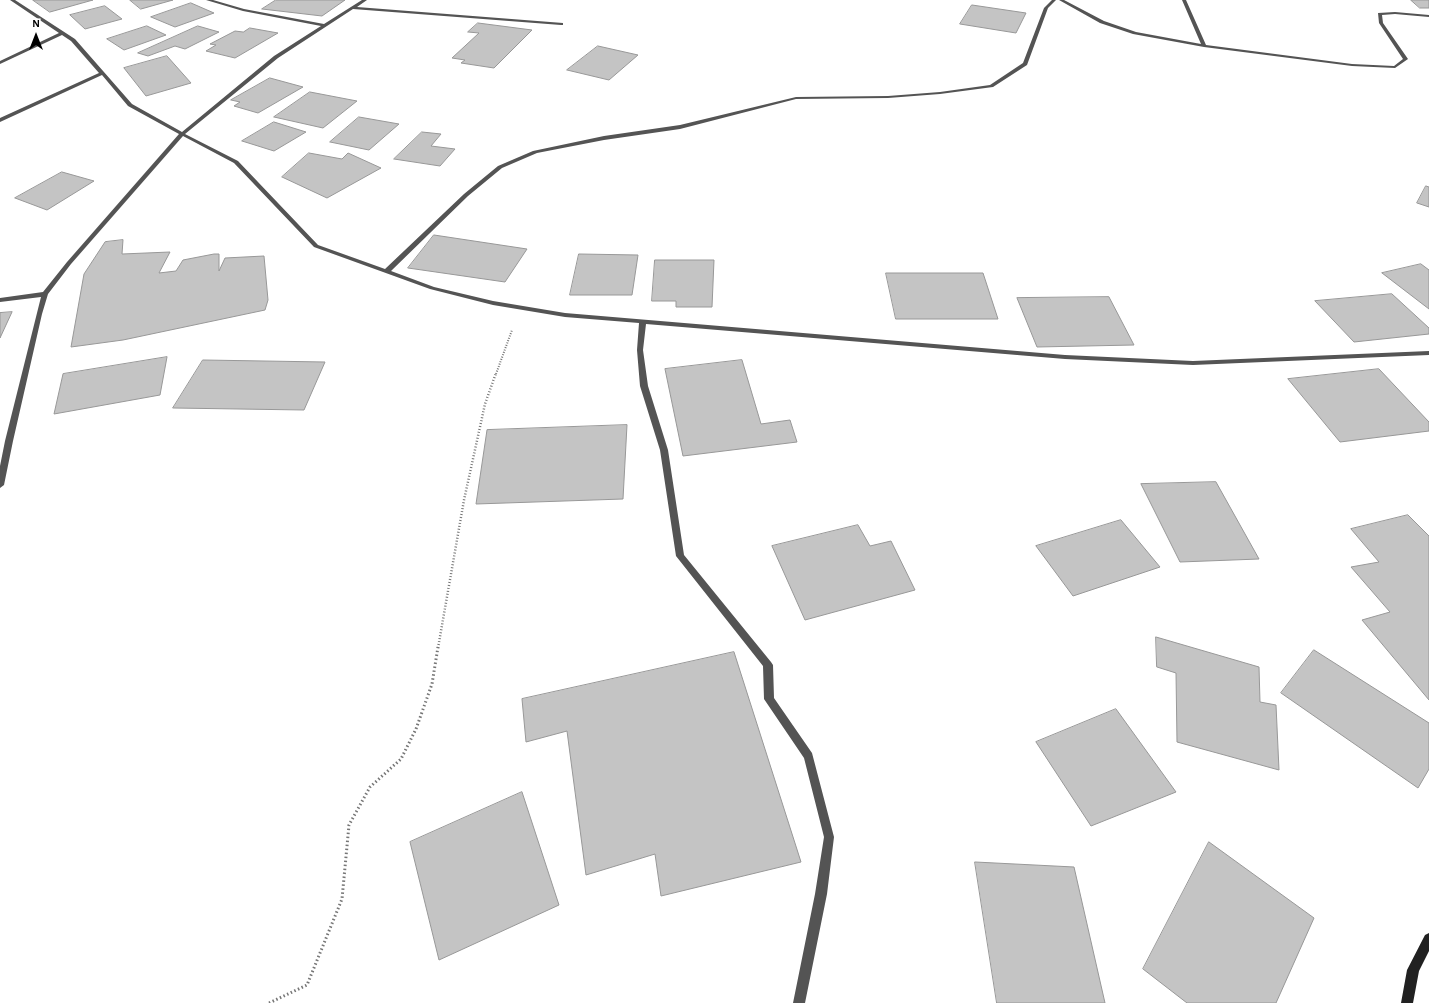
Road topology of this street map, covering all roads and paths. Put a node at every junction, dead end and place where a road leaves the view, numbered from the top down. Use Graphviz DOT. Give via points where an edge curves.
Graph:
graph roads {
  1 [pos="12,0"];
  2 [pos="208,0"];
  3 [pos="365,0"];
  4 [pos="1054,0"];
  5 [pos="1061,0"];
  6 [pos="1184,0"];
  7 [pos="352,8"];
  8 [pos="1429,16"];
  9 [pos="561,24"];
  10 [pos="325,26"];
  11 [pos="63,33"];
  12 [pos="1204,46"];
  13 [pos="0,63"];
  14 [pos="103,73"];
  15 [pos="0,120"];
  16 [pos="182,134"];
  17 [pos="387,271"];
  18 [pos="45,294"];
  19 [pos="0,300"];
  20 [pos="520,307"];
  21 [pos="643,321"];
  22 [pos="1429,353"];
  23 [pos="0,485"];
  24 [pos="1429,939"];
  25 [pos="1409,1002"];
  26 [pos="269,1003"];
  27 [pos="799,1003"];
  1 -- 11 [label="street"];
  2 -- 10 [label="street" via="243,10"];
  3 -- 7 [label="street"];
  4 -- 17 [label="street" via="1046,8 1025,64 991,86 888,97 796,98 680,127 604,138 535,152 500,167 466,195"];
  5 -- 12 [label="street" via="1102,22 1135,33"];
  6 -- 12 [label="street"];
  7 -- 9 [label="street"];
  7 -- 10 [label="street"];
  8 -- 12 [label="street" via="1380,14 1381,23 1406,59 1396,67 1352,65"];
  10 -- 16 [label="street" via="276,58"];
  11 -- 13 [label="street"];
  11 -- 14 [label="street" via="73,40"];
  14 -- 15 [label="street"];
  14 -- 16 [label="street" via="130,105"];
  16 -- 17 [label="street" via="236,162 316,246"];
  16 -- 18 [label="street"];
  17 -- 20 [label="street" via="432,288"];
  18 -- 19 [label="street"];
  18 -- 23 [label="street"];
  20 -- 21 [label="street" via="565,315"];
  20 -- 26 [label="path" via="485,404 464,500 432,684 416,729 401,760 370,787 349,825 342,899 307,985"];
  21 -- 22 [label="street" via="1065,357 1192,363"];
  21 -- 27 [label="street" via="640,350 644,386 664,450 680,556 768,665 769,699 808,756 829,837 821,894"];
  24 -- 25 [label="main road" via="1413,970"];
}
